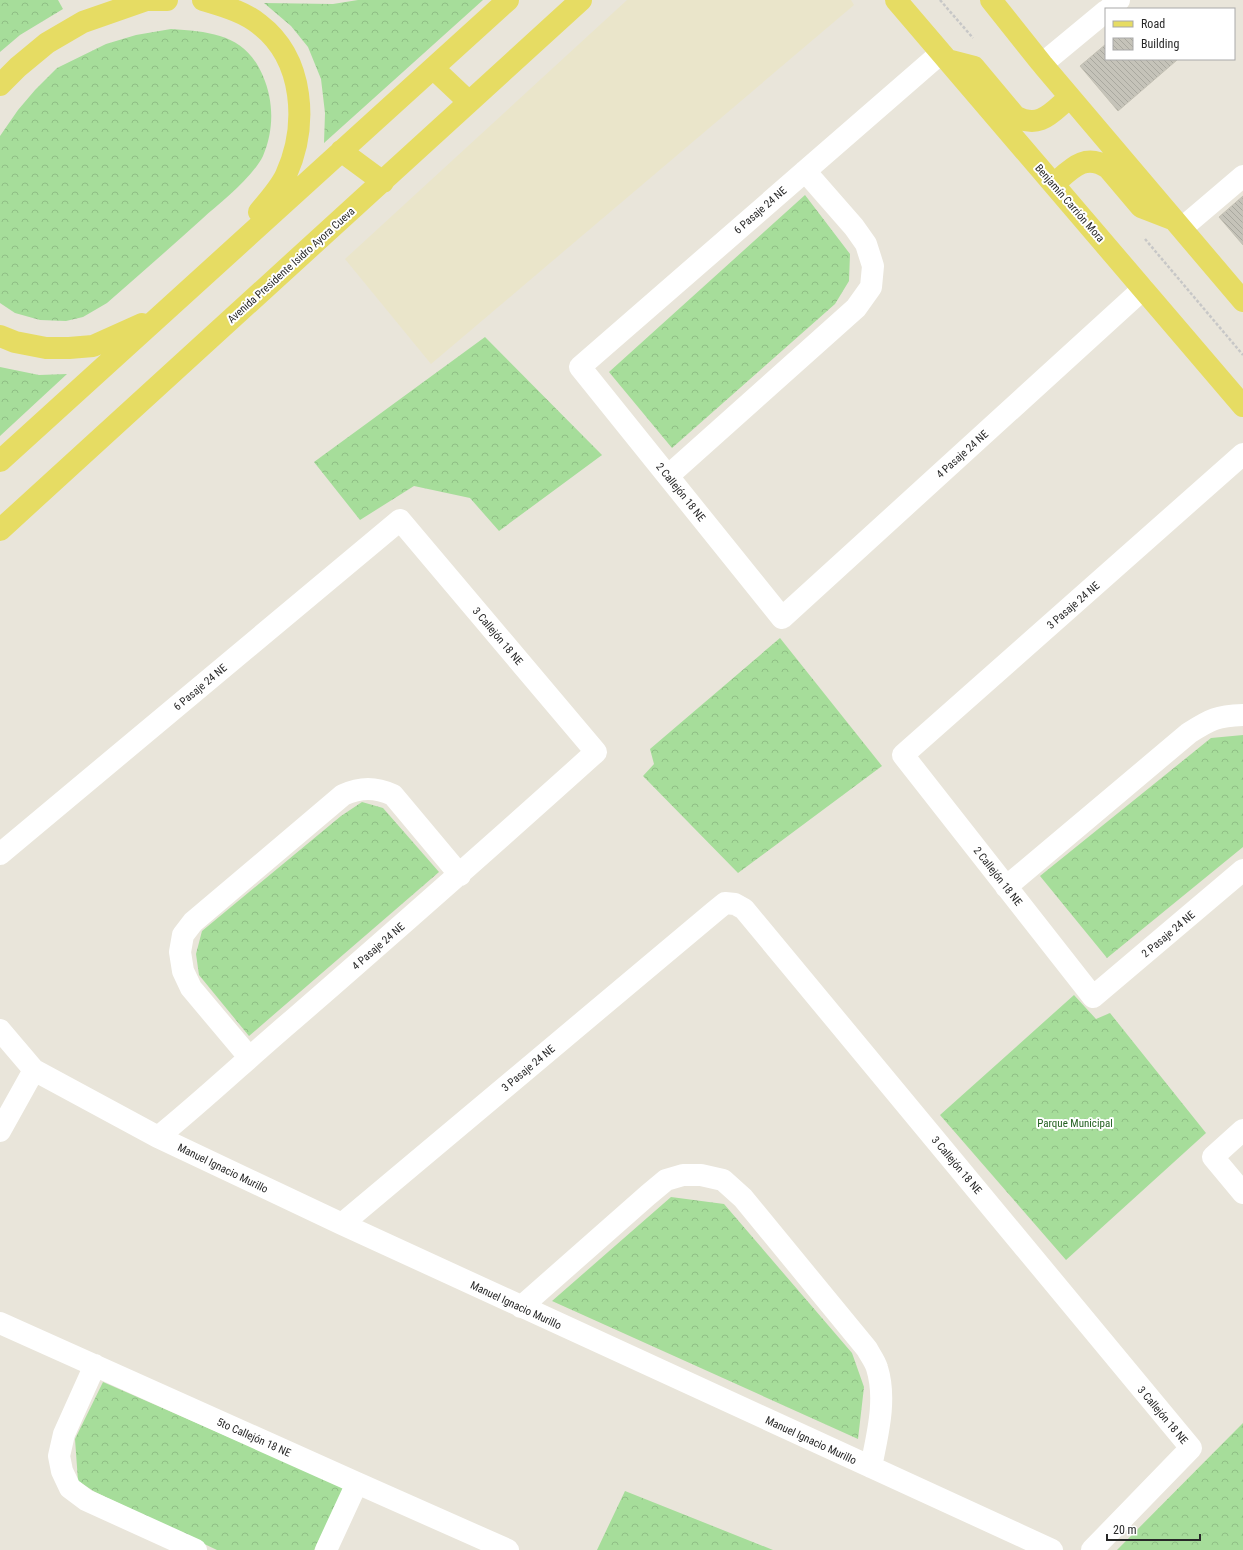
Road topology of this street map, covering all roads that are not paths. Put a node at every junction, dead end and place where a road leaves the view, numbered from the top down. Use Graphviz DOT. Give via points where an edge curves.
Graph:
graph roads {
  1 [pos="145,0"];
  2 [pos="167,0"];
  3 [pos="203,0"];
  4 [pos="508,0"];
  5 [pos="581,0"];
  6 [pos="896,0"];
  7 [pos="991,0"];
  8 [pos="1120,0"];
  9 [pos="1110,8"];
  10 [pos="1105,12"];
  11 [pos="944,57"];
  12 [pos="1042,64"];
  13 [pos="433,68"];
  14 [pos="0,85"];
  15 [pos="1070,97"];
  16 [pos="469,102"];
  17 [pos="341,151"];
  18 [pos="805,171"];
  19 [pos="1243,176"];
  20 [pos="383,182"];
  21 [pos="1054,184"];
  22 [pos="1178,224"];
  23 [pos="231,250"];
  24 [pos="1143,289"];
  25 [pos="1243,301"];
  26 [pos="161,315"];
  27 [pos="0,336"];
  28 [pos="580,367"];
  29 [pos="1243,406"];
  30 [pos="1243,454"];
  31 [pos="0,461"];
  32 [pos="668,476"];
  33 [pos="400,520"];
  34 [pos="0,530"];
  35 [pos="782,618"];
  36 [pos="1243,715"];
  37 [pos="596,752"];
  38 [pos="903,755"];
  39 [pos="0,854"];
  40 [pos="1243,870"];
  41 [pos="460,874"];
  42 [pos="1006,887"];
  43 [pos="714,912"];
  44 [pos="1093,997"];
  45 [pos="0,1030"];
  46 [pos="249,1058"];
  47 [pos="34,1070"];
  48 [pos="1243,1130"];
  49 [pos="0,1131"];
  50 [pos="158,1136"];
  51 [pos="1243,1193"];
  52 [pos="342,1224"];
  53 [pos="521,1307"];
  54 [pos="0,1323"];
  55 [pos="95,1365"];
  56 [pos="871,1467"];
  57 [pos="357,1484"];
  58 [pos="196,1550"];
  59 [pos="326,1550"];
  60 [pos="508,1550"];
  61 [pos="1052,1550"];
  62 [pos="1092,1550"];
  1 -- 2 [label="main road"];
  1 -- 14 [label="main road" via="82,22 47,43"];
  3 -- 23 [label="main road" via="241,13 259,24 277,41 296,78 299,103 298,134 294,155 285,177"];
  4 -- 13 [label="main road"];
  5 -- 16 [label="main road, Avenida Presidente Isidro Ayora Cueva"];
  6 -- 11 [label="main road, Benjamín Carrión Mora"];
  7 -- 12 [label="main road"];
  8 -- 9 [label="street"];
  10 -- 12 [label="street"];
  11 -- 15 [label="main road" via="974,67 1015,116 1022,120 1031,122 1044,119"];
  11 -- 18 [label="street, 6 Pasaje 24 NE"];
  11 -- 21 [label="main road, Benjamín Carrión Mora"];
  12 -- 15 [label="main road"];
  13 -- 16 [label="main road"];
  13 -- 17 [label="main road"];
  15 -- 22 [label="main road"];
  16 -- 20 [label="main road, Avenida Presidente Isidro Ayora Cueva"];
  17 -- 20 [label="main road"];
  17 -- 23 [label="main road"];
  18 -- 28 [label="street, 6 Pasaje 24 NE"];
  18 -- 32 [label="street" via="866,244 873,266 871,287 856,308"];
  19 -- 22 [label="street"];
  20 -- 34 [label="main road, Avenida Presidente Isidro Ayora Cueva"];
  21 -- 22 [label="main road" via="1075,165 1094,161 1108,168 1141,207"];
  21 -- 24 [label="main road, Benjamín Carrión Mora"];
  22 -- 25 [label="main road"];
  23 -- 26 [label="main road"];
  24 -- 29 [label="main road, Benjamín Carrión Mora"];
  24 -- 35 [label="street, 4 Pasaje 24 NE"];
  26 -- 27 [label="main road" via="93,346 46,348 15,342"];
  26 -- 31 [label="main road"];
  28 -- 32 [label="street, 2 Callejón 18 NE"];
  30 -- 38 [label="street, 3 Pasaje 24 NE"];
  32 -- 35 [label="street, 2 Callejón 18 NE"];
  33 -- 37 [label="street, 3 Callejón 18 NE"];
  33 -- 39 [label="street, 6 Pasaje 24 NE"];
  36 -- 42 [label="street" via="1208,720 1189,733"];
  37 -- 41 [label="street, 4 Pasaje 24 NE"];
  38 -- 42 [label="street, 2 Callejón 18 NE"];
  40 -- 44 [label="street, 2 Pasaje 24 NE"];
  41 -- 46 [label="street, 4 Pasaje 24 NE"];
  41 -- 46 [label="street" via="393,795 381,790 354,791 343,795 193,922 183,935 180,952 183,971 191,988"];
  42 -- 44 [label="street, 2 Callejón 18 NE"];
  43 -- 52 [label="street, 3 Pasaje 24 NE"];
  43 -- 62 [label="street, 3 Callejón 18 NE" via="725,903 735,904 744,909 1191,1448"];
  45 -- 47 [label="street, Manuel Ignacio Murillo"];
  46 -- 50 [label="street, 4 Pasaje 24 NE"];
  47 -- 49 [label="street"];
  47 -- 50 [label="street, Manuel Ignacio Murillo"];
  48 -- 51 [label="street" via="1213,1157"];
  50 -- 52 [label="street, Manuel Ignacio Murillo"];
  52 -- 53 [label="street, Manuel Ignacio Murillo"];
  53 -- 56 [label="street, Manuel Ignacio Murillo"];
  53 -- 56 [label="street" via="666,1180 683,1175 701,1175 723,1180 743,1198 867,1349 877,1368 881,1391 880,1416"];
  54 -- 55 [label="street, 5to Callejón 18 NE"];
  55 -- 57 [label="street, 5to Callejón 18 NE"];
  55 -- 58 [label="street" via="64,1434 59,1456 62,1471 70,1488 86,1500"];
  56 -- 61 [label="street, Manuel Ignacio Murillo"];
  57 -- 59 [label="street"];
  57 -- 60 [label="street, 5to Callejón 18 NE"];
}
